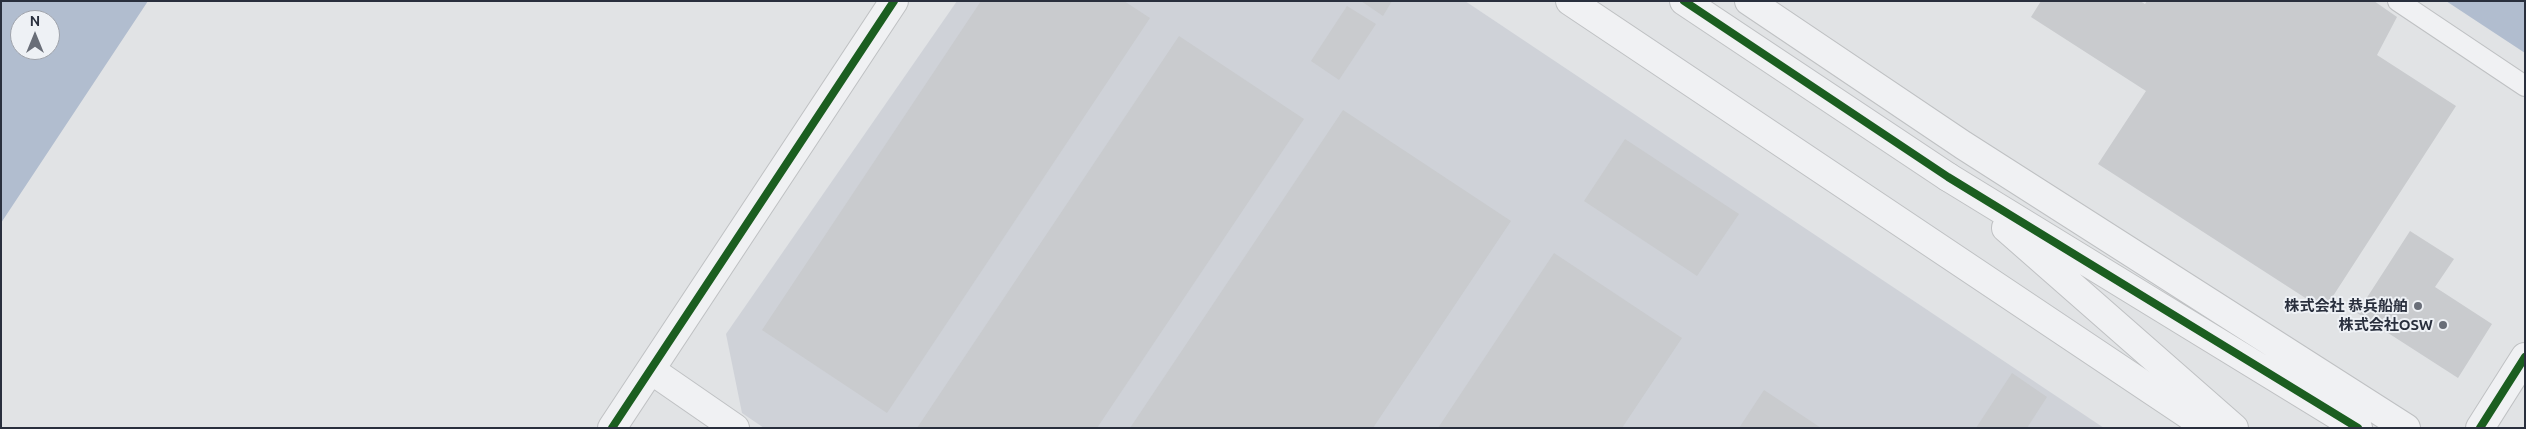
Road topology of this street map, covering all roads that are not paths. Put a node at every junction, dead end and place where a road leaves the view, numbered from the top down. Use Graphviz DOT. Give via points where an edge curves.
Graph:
graph roads {
  1 [pos="894,1"];
  2 [pos="1570,1"];
  3 [pos="1684,1"];
  4 [pos="1748,1"];
  5 [pos="2398,1"];
  6 [pos="2525,86"];
  7 [pos="1948,177"];
  8 [pos="2525,357"];
  9 [pos="651,370"];
  10 [pos="612,428"];
  11 [pos="734,428"];
  12 [pos="2208,428"];
  13 [pos="2234,428"];
  14 [pos="2358,428"];
  15 [pos="2406,428"];
  16 [pos="2480,428"];
  1 -- 9 [label="street"];
  2 -- 12 [label="street"];
  3 -- 7 [label="street"];
  4 -- 15 [label="street" via="1963,145"];
  5 -- 6 [label="lane"];
  7 -- 13 [label="street"];
  7 -- 14 [label="street"];
  8 -- 16 [label="street"];
  9 -- 10 [label="street"];
  9 -- 11 [label="street"];
}
